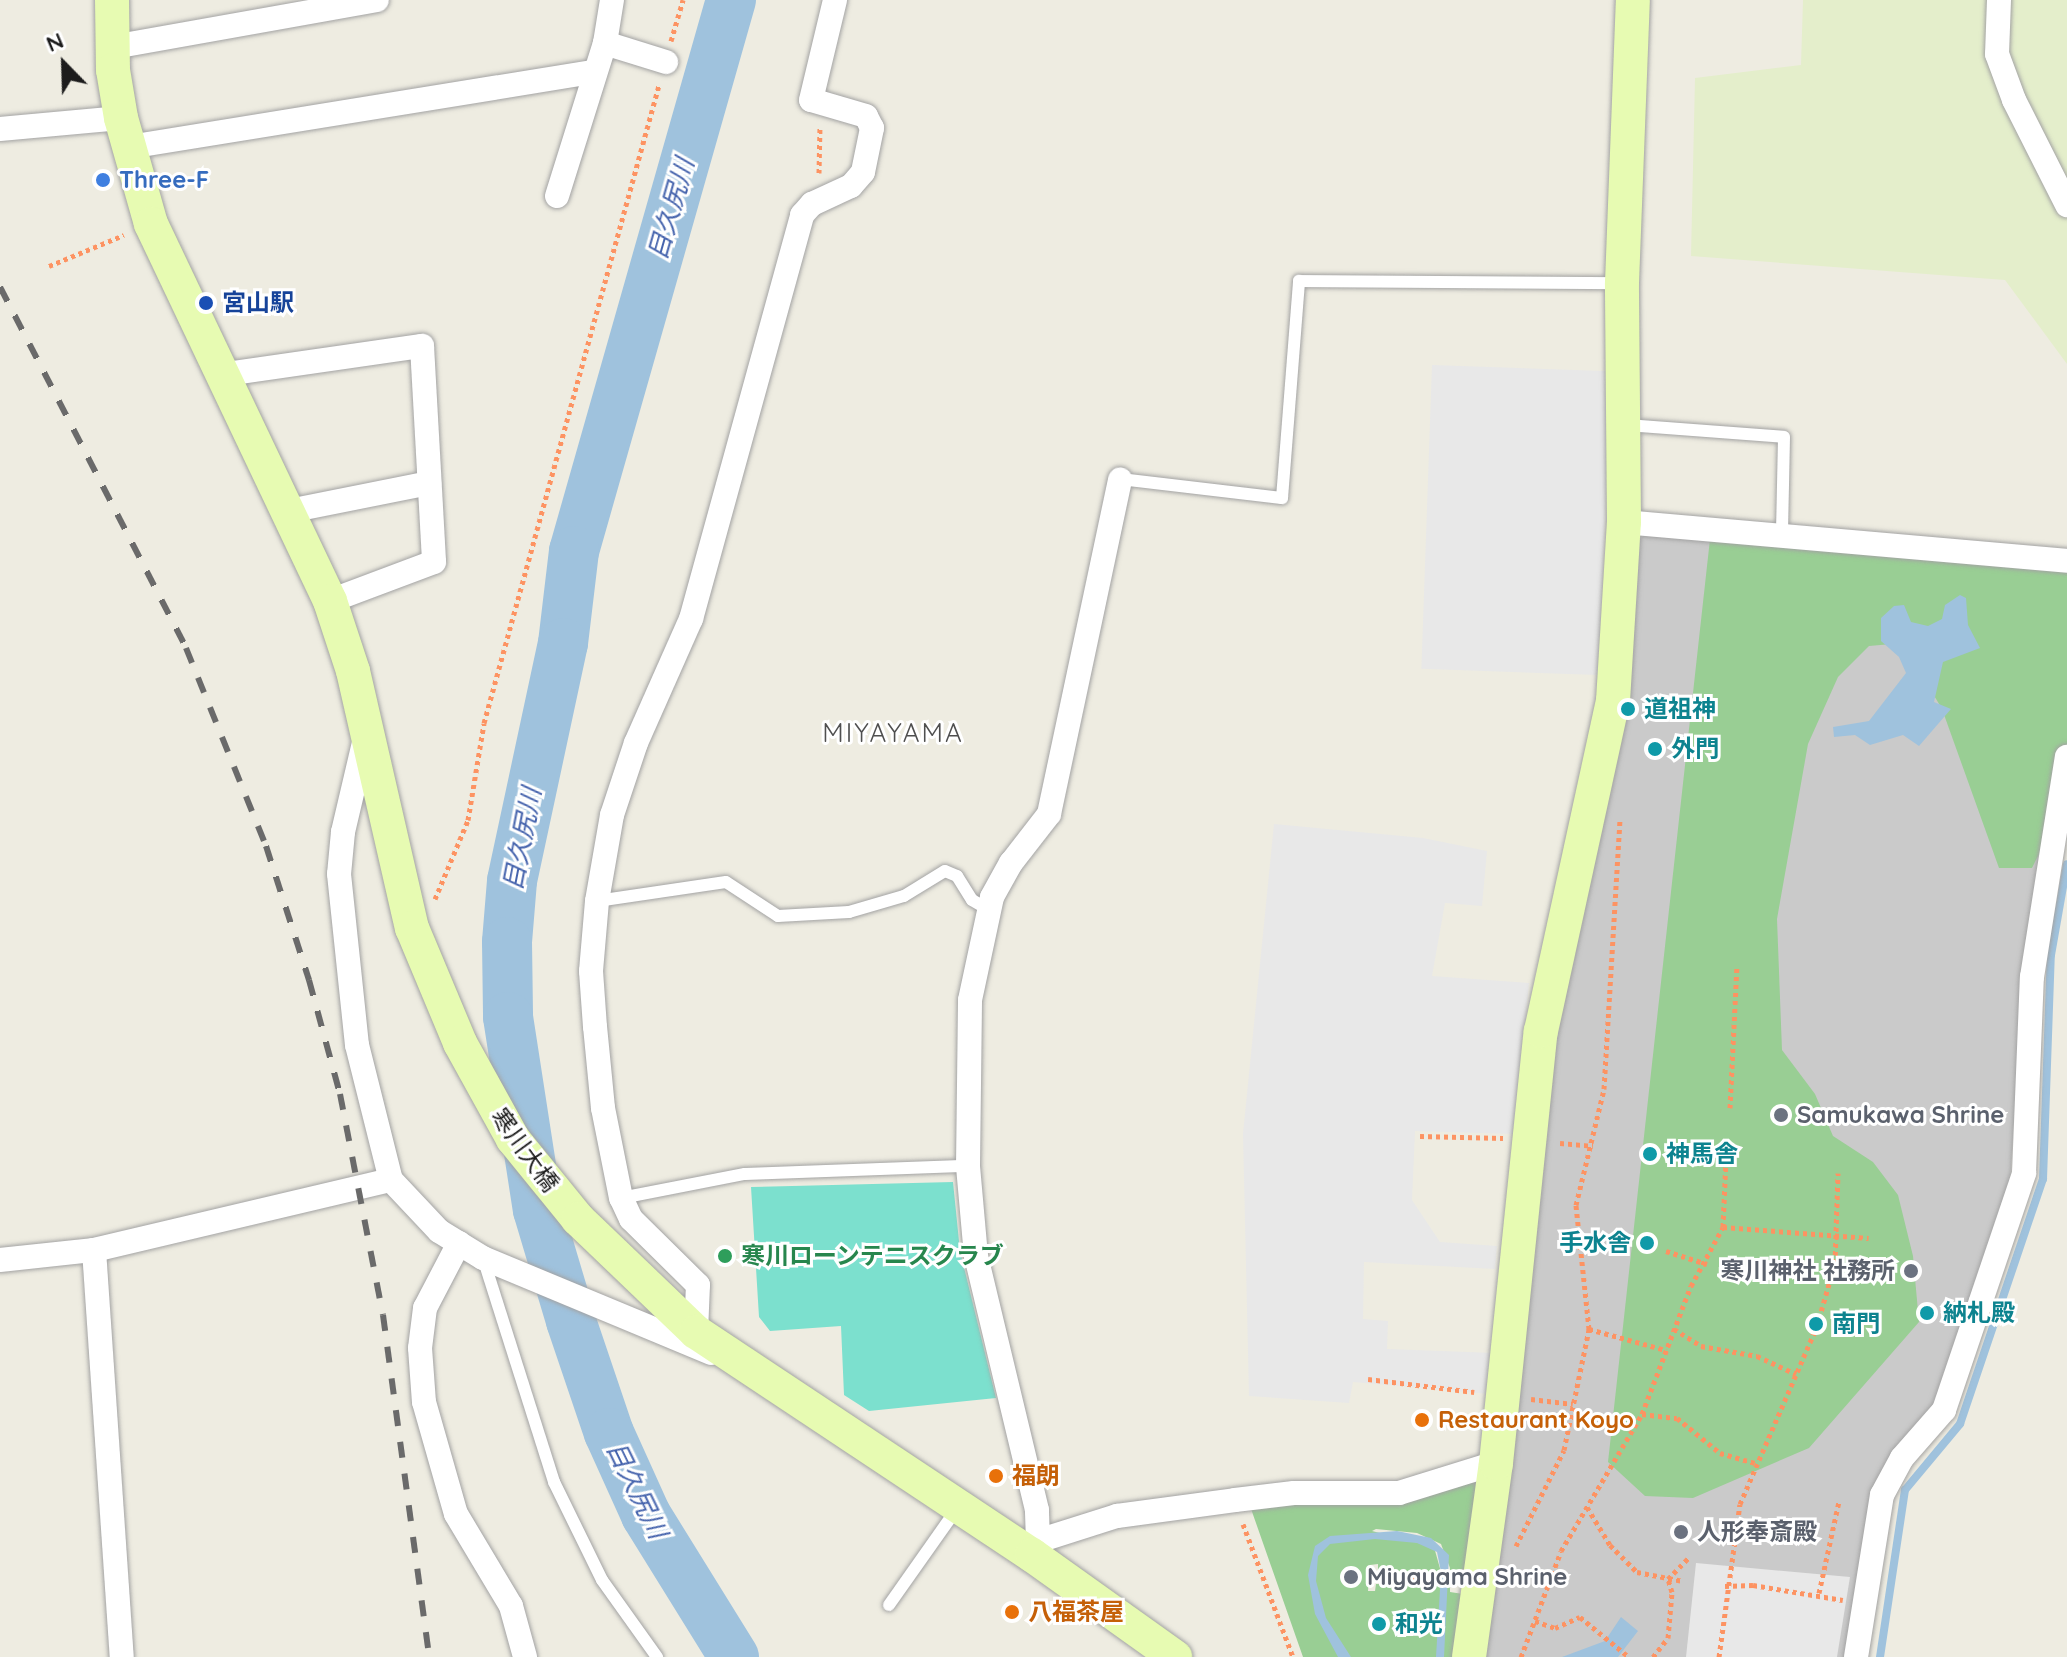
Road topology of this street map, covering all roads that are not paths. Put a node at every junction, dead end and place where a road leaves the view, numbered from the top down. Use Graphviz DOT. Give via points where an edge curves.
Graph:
graph roads {
  1 [pos="112,0"];
  2 [pos="377,0"];
  3 [pos="612,0"];
  4 [pos="835,0"];
  5 [pos="1633,0"];
  6 [pos="1999,0"];
  7 [pos="605,43"];
  8 [pos="113,47"];
  9 [pos="666,62"];
  10 [pos="592,72"];
  11 [pos="0,129"];
  12 [pos="125,132"];
  13 [pos="557,196"];
  14 [pos="2067,205"];
  15 [pos="1622,283"];
  16 [pos="220,375"];
  17 [pos="1623,424"];
  18 [pos="1120,479"];
  19 [pos="429,483"];
  20 [pos="289,511"];
  21 [pos="1624,522"];
  22 [pos="1782,533"];
  23 [pos="2067,561"];
  24 [pos="330,601"];
  25 [pos="367,732"];
  26 [pos="2067,757"];
  27 [pos="597,901"];
  28 [pos="989,910"];
  29 [pos="968,1166"];
  30 [pos="391,1180"];
  31 [pos="621,1198"];
  32 [pos="459,1243"];
  33 [pos="94,1250"];
  34 [pos="0,1260"];
  35 [pos="489,1260"];
  36 [pos="696,1332"];
  37 [pos="744,1365"];
  38 [pos="1496,1463"];
  39 [pos="958,1507"];
  40 [pos="1035,1548"];
  41 [pos="889,1605"];
  42 [pos="122,1657"];
  43 [pos="525,1657"];
  44 [pos="657,1657"];
  45 [pos="1175,1657"];
  46 [pos="1469,1657"];
  47 [pos="1856,1657"];
  1 -- 8 [label="street, 寒川大橋"];
  2 -- 8 [label="street"];
  3 -- 7 [label="street"];
  4 -- 27 [label="street" via="811,100 860,112 872,128 860,179 802,215 691,619 636,743 612,815"];
  5 -- 15 [label="street"];
  6 -- 14 [label="street" via="1997,54"];
  7 -- 9 [label="street"];
  7 -- 10 [label="street"];
  8 -- 12 [label="street, 寒川大橋"];
  10 -- 12 [label="street"];
  10 -- 13 [label="street"];
  11 -- 12 [label="street"];
  12 -- 16 [label="street, 寒川大橋" via="151,224"];
  15 -- 17 [label="street"];
  15 -- 18 [label="lane" via="1299,281 1282,498"];
  16 -- 19 [label="street" via="422,346"];
  16 -- 20 [label="street, 寒川大橋"];
  17 -- 21 [label="street"];
  17 -- 22 [label="lane" via="1784,437"];
  18 -- 28 [label="street" via="1049,814 1011,863"];
  19 -- 20 [label="street"];
  19 -- 24 [label="street" via="434,562"];
  20 -- 24 [label="street, 寒川大橋"];
  21 -- 22 [label="street"];
  21 -- 38 [label="street" via="1613,701 1541,1031"];
  22 -- 23 [label="street"];
  24 -- 25 [label="street, 寒川大橋"];
  25 -- 30 [label="street" via="343,832 339,874 357,1045"];
  25 -- 36 [label="street, 寒川大橋" via="412,928 436,991 513,1139 578,1219"];
  26 -- 47 [label="street" via="2032,977 2024,1173 1944,1410 1902,1458 1882,1495"];
  27 -- 28 [label="lane" via="726,882 778,916 849,912 904,896 945,871 957,876 972,900"];
  27 -- 31 [label="street" via="591,971 595,1027 603,1108"];
  28 -- 29 [label="street" via="970,1000"];
  29 -- 31 [label="lane" via="745,1174"];
  29 -- 40 [label="street" via="976,1256 1037,1510"];
  30 -- 32 [label="street" via="439,1231"];
  30 -- 33 [label="street"];
  31 -- 36 [label="street" via="631,1219 698,1285"];
  32 -- 35 [label="street"];
  32 -- 43 [label="street" via="425,1308 420,1348 424,1402 456,1514 511,1606"];
  33 -- 34 [label="street"];
  33 -- 42 [label="street"];
  35 -- 37 [label="street"];
  35 -- 44 [label="lane" via="525,1403 554,1482 602,1580"];
  36 -- 37 [label="street, 寒川大橋"];
  37 -- 39 [label="street, 寒川大橋"];
  38 -- 40 [label="street" via="1399,1493 1294,1493 1117,1516"];
  38 -- 46 [label="street"];
  39 -- 40 [label="street, 寒川大橋"];
  39 -- 41 [label="lane"];
  40 -- 45 [label="street, 寒川大橋"];
}
